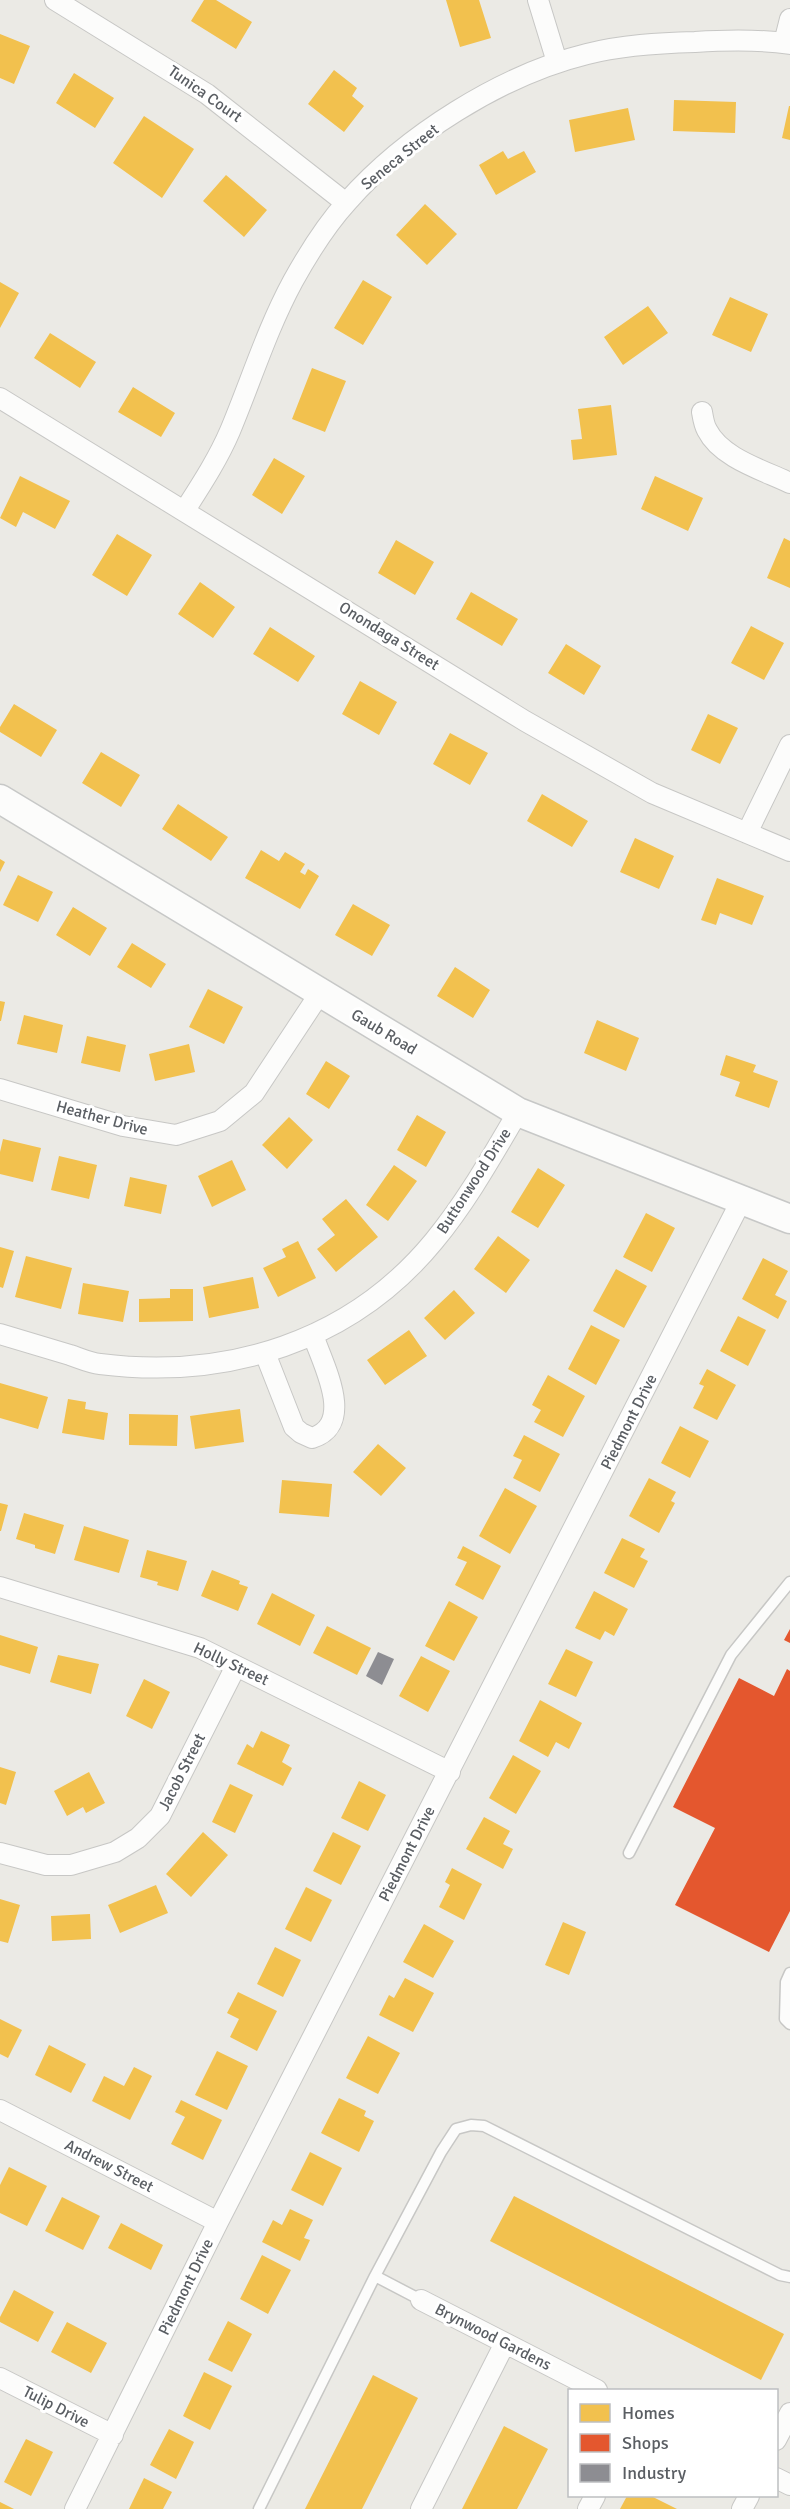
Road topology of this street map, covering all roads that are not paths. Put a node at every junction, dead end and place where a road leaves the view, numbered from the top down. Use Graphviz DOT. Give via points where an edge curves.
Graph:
graph roads {
  1 [pos="55,0"];
  2 [pos="538,0"];
  3 [pos="790,19"];
  4 [pos="787,44"];
  5 [pos="557,62"];
  6 [pos="346,203"];
  7 [pos="0,398"];
  8 [pos="702,412"];
  9 [pos="790,483"];
  10 [pos="185,510"];
  11 [pos="790,745"];
  12 [pos="0,799"];
  13 [pos="747,834"];
  14 [pos="790,851"];
  15 [pos="320,993"];
  16 [pos="0,1089"];
  17 [pos="519,1112"];
  18 [pos="741,1201"];
  19 [pos="790,1219"];
  20 [pos="0,1334"];
  21 [pos="313,1335"];
  22 [pos="265,1353"];
  23 [pos="790,1582"];
  24 [pos="0,1587"];
  25 [pos="236,1666"];
  26 [pos="450,1772"];
  27 [pos="629,1852"];
  28 [pos="0,1853"];
  29 [pos="789,1980"];
  30 [pos="790,2024"];
  31 [pos="0,2110"];
  32 [pos="219,2222"];
  33 [pos="375,2276"];
  34 [pos="790,2277"];
  35 [pos="421,2300"];
  36 [pos="505,2343"];
  37 [pos="0,2378"];
  38 [pos="593,2389"];
  39 [pos="790,2413"];
  40 [pos="113,2435"];
  41 [pos="778,2438"];
  42 [pos="75,2509"];
  43 [pos="259,2509"];
  44 [pos="421,2509"];
  1 -- 6 [label="street, Tunica Court" via="207,94"];
  2 -- 5 [label="street"];
  3 -- 4 [label="street"];
  4 -- 5 [label="street, Seneca Street" via="726,40 670,43 589,53"];
  5 -- 6 [label="street, Seneca Street" via="456,113 394,158"];
  6 -- 10 [label="street, Seneca Street" via="294,280 228,434"];
  7 -- 10 [label="street, Onondaga Street"];
  8 -- 9 [label="street" via="706,429 715,442"];
  10 -- 13 [label="street, Onondaga Street" via="525,721 652,793"];
  11 -- 13 [label="street"];
  12 -- 15 [label="street, Gaub Road"];
  13 -- 14 [label="street, Onondaga Street"];
  15 -- 16 [label="street, Heather Drive" via="254,1093 220,1121 176,1135 123,1126"];
  15 -- 17 [label="street, Gaub Road"];
  17 -- 18 [label="street, Gaub Road"];
  17 -- 21 [label="street, Buttonwood Drive" via="461,1207 432,1243 364,1306"];
  18 -- 19 [label="street, Gaub Road"];
  18 -- 26 [label="street, Piedmont Drive"];
  20 -- 22 [label="street, Buttonwood Drive" via="98,1364 188,1368"];
  21 -- 22 [label="street, Buttonwood Drive"];
  21 -- 22 [label="street" via="334,1398 333,1424 324,1434 312,1438 294,1427"];
  23 -- 27 [label="lane" via="731,1655"];
  24 -- 25 [label="street, Holly Street" via="175,1640"];
  25 -- 26 [label="street, Holly Street"];
  25 -- 28 [label="street, Jacob Street" via="160,1816 138,1838 115,1852 70,1865 46,1865"];
  26 -- 32 [label="street, Piedmont Drive"];
  29 -- 30 [label="lane" via="785,2019"];
  31 -- 32 [label="street, Andrew Street"];
  32 -- 40 [label="street, Piedmont Drive"];
  33 -- 34 [label="lane" via="456,2128 471,2125 484,2126 769,2270"];
  33 -- 35 [label="lane"];
  33 -- 43 [label="lane"];
  35 -- 36 [label="street, Brynwood Gardens"];
  36 -- 38 [label="street, Brynwood Gardens"];
  36 -- 44 [label="street"];
  37 -- 40 [label="street, Tulip Drive"];
  39 -- 41 [label="street"];
  40 -- 42 [label="street, Piedmont Drive"];
}
